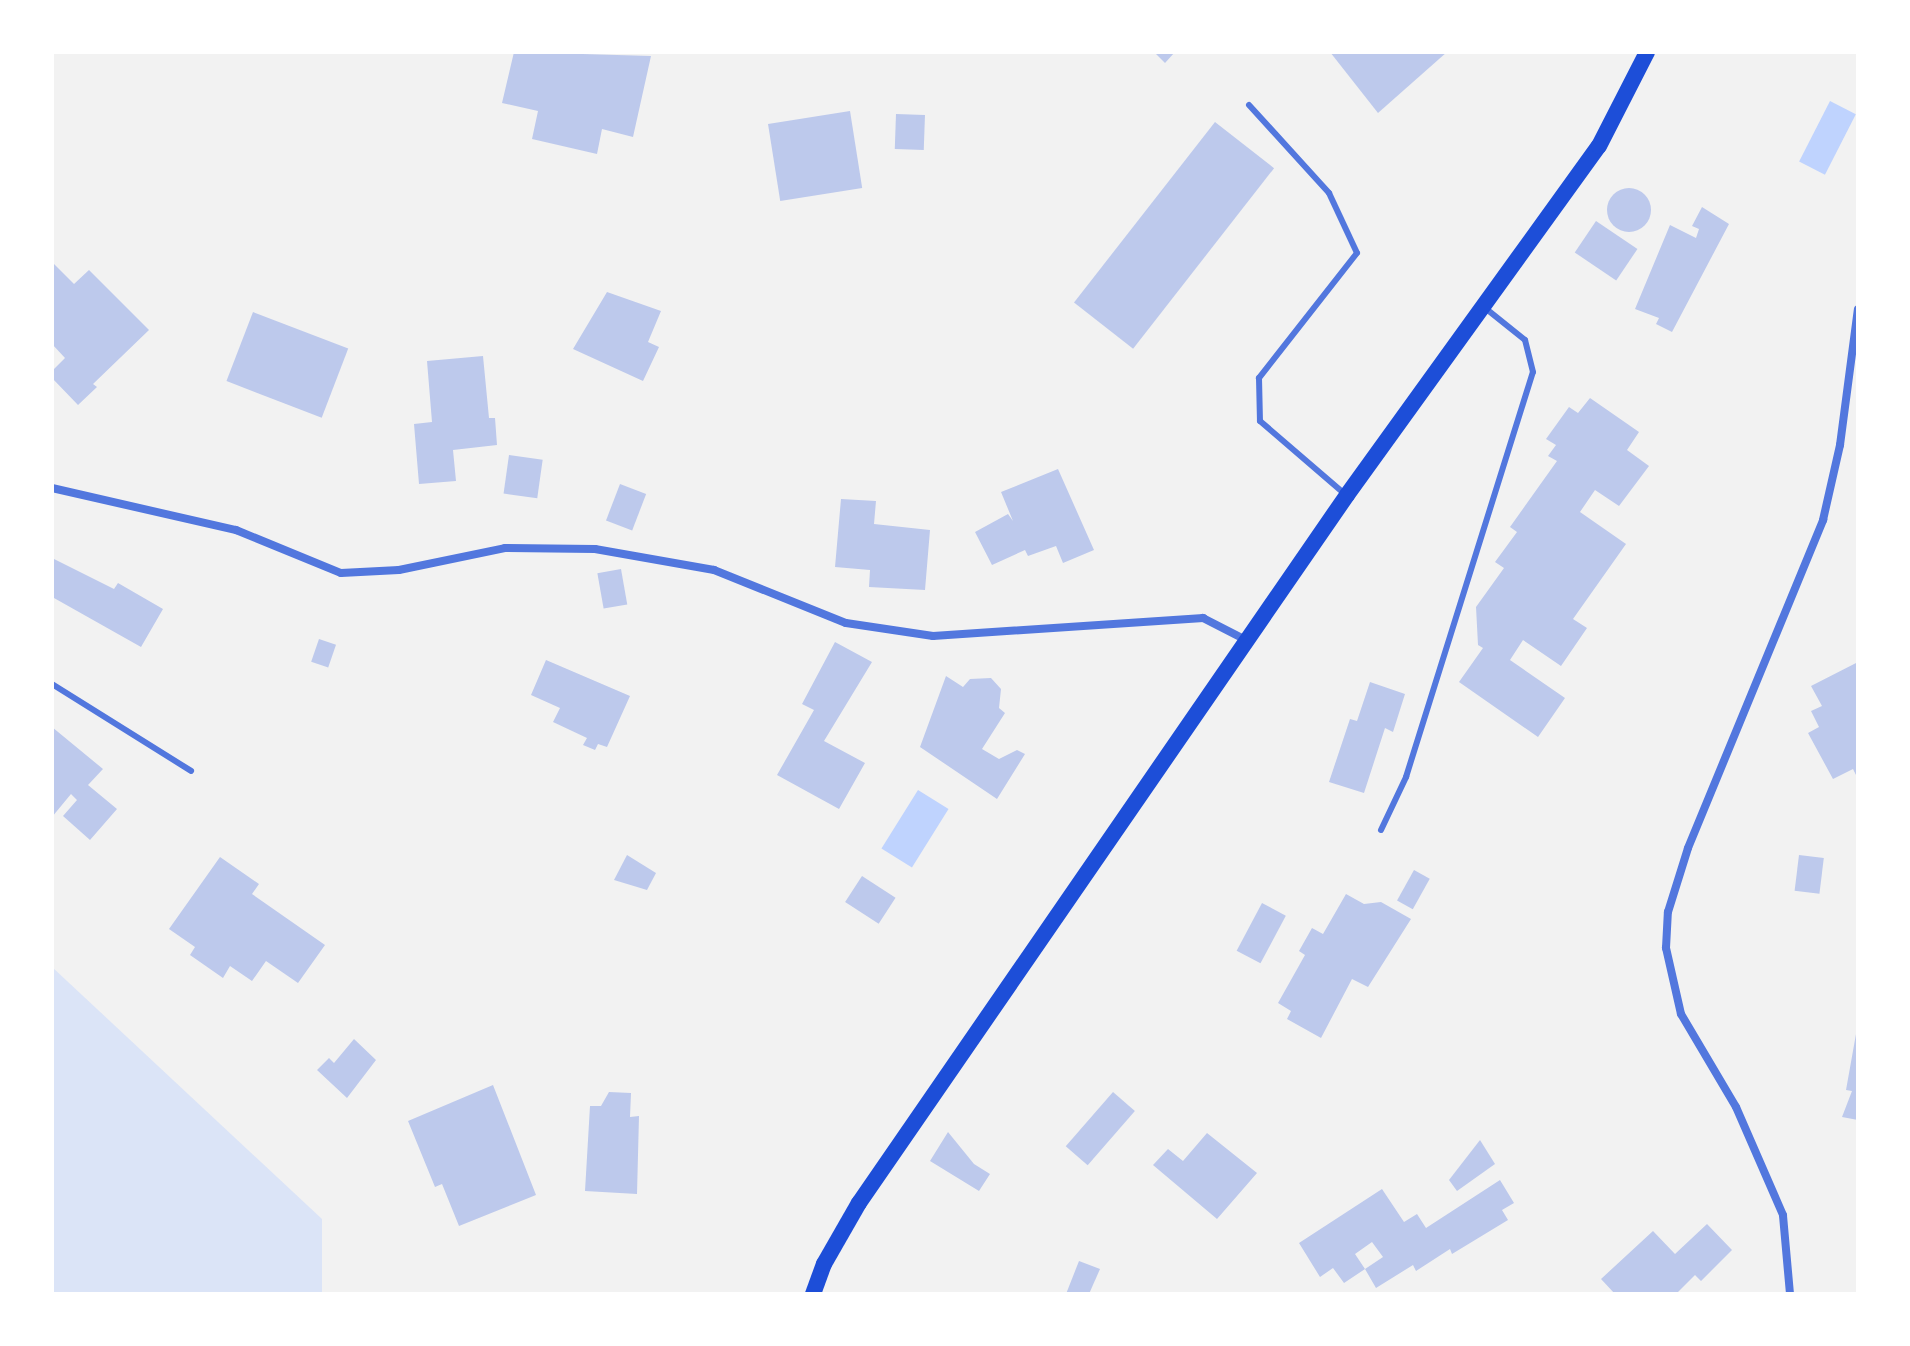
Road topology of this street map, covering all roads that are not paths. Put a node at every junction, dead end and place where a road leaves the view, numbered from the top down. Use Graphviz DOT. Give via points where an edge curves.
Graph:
graph roads {
  1 [pos="1647,52"];
  2 [pos="1249,105"];
  3 [pos="1481,305"];
  4 [pos="1858,309"];
  5 [pos="52,488"];
  6 [pos="1347,495"];
  7 [pos="1248,641"];
  8 [pos="52,684"];
  9 [pos="191,771"];
  10 [pos="1381,830"];
  11 [pos="813,1294"];
  12 [pos="1790,1294"];
  1 -- 3 [label="main road" via="1599,146"];
  2 -- 6 [label="lane" via="1329,193 1357,253 1259,378 1260,421"];
  3 -- 6 [label="main road"];
  3 -- 10 [label="lane" via="1525,340 1533,372 1406,777"];
  4 -- 12 [label="street" via="1840,445 1823,520 1688,848 1668,912 1666,948 1681,1014 1736,1107 1783,1215"];
  5 -- 7 [label="street" via="236,530 341,573 399,570 505,548 595,549 714,570 846,623 919,634 1203,618"];
  6 -- 7 [label="main road"];
  7 -- 11 [label="main road" via="875,1179 824,1264"];
  8 -- 9 [label="lane"];
}
